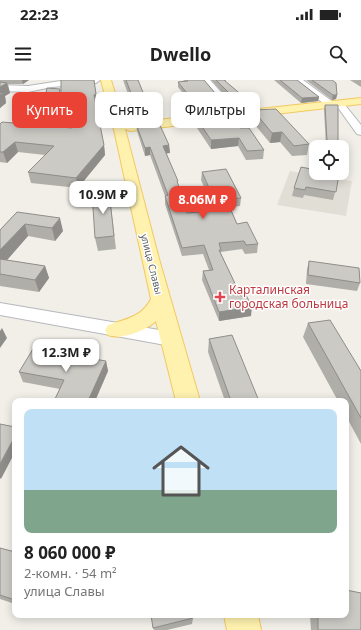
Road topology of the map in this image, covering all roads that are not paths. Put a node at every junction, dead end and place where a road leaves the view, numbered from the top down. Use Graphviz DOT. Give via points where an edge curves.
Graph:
graph roads {
  1 [pos="96,80"];
  2 [pos="106,80"];
  3 [pos="205,80"];
  4 [pos="297,80"];
  5 [pos="0,88"];
  6 [pos="109,92"];
  7 [pos="216,92"];
  8 [pos="361,101"];
  9 [pos="330,104"];
  10 [pos="260,112"];
  11 [pos="119,128"];
  12 [pos="361,132"];
  13 [pos="160,298"];
  14 [pos="0,309"];
  15 [pos="114,330"];
  16 [pos="171,339"];
  17 [pos="187,398"];
  18 [pos="242,618"];
  19 [pos="244,630"];
  1 -- 5 [label="street" via="28,89"];
  2 -- 6 [label="main road, улица Славы"];
  3 -- 7 [label="street"];
  4 -- 9 [label="street"];
  8 -- 9 [label="main road"];
  9 -- 10 [label="main road"];
  9 -- 12 [label="street" via="342,107"];
  11 -- 13 [label="main road, улица Славы"];
  13 -- 15 [label="main road" via="156,310 150,317 137,325"];
  13 -- 16 [label="main road, улица Славы"];
  14 -- 15 [label="street"];
  15 -- 16 [label="street"];
  16 -- 17 [label="main road, улица Славы"];
  18 -- 19 [label="main road"];
}
